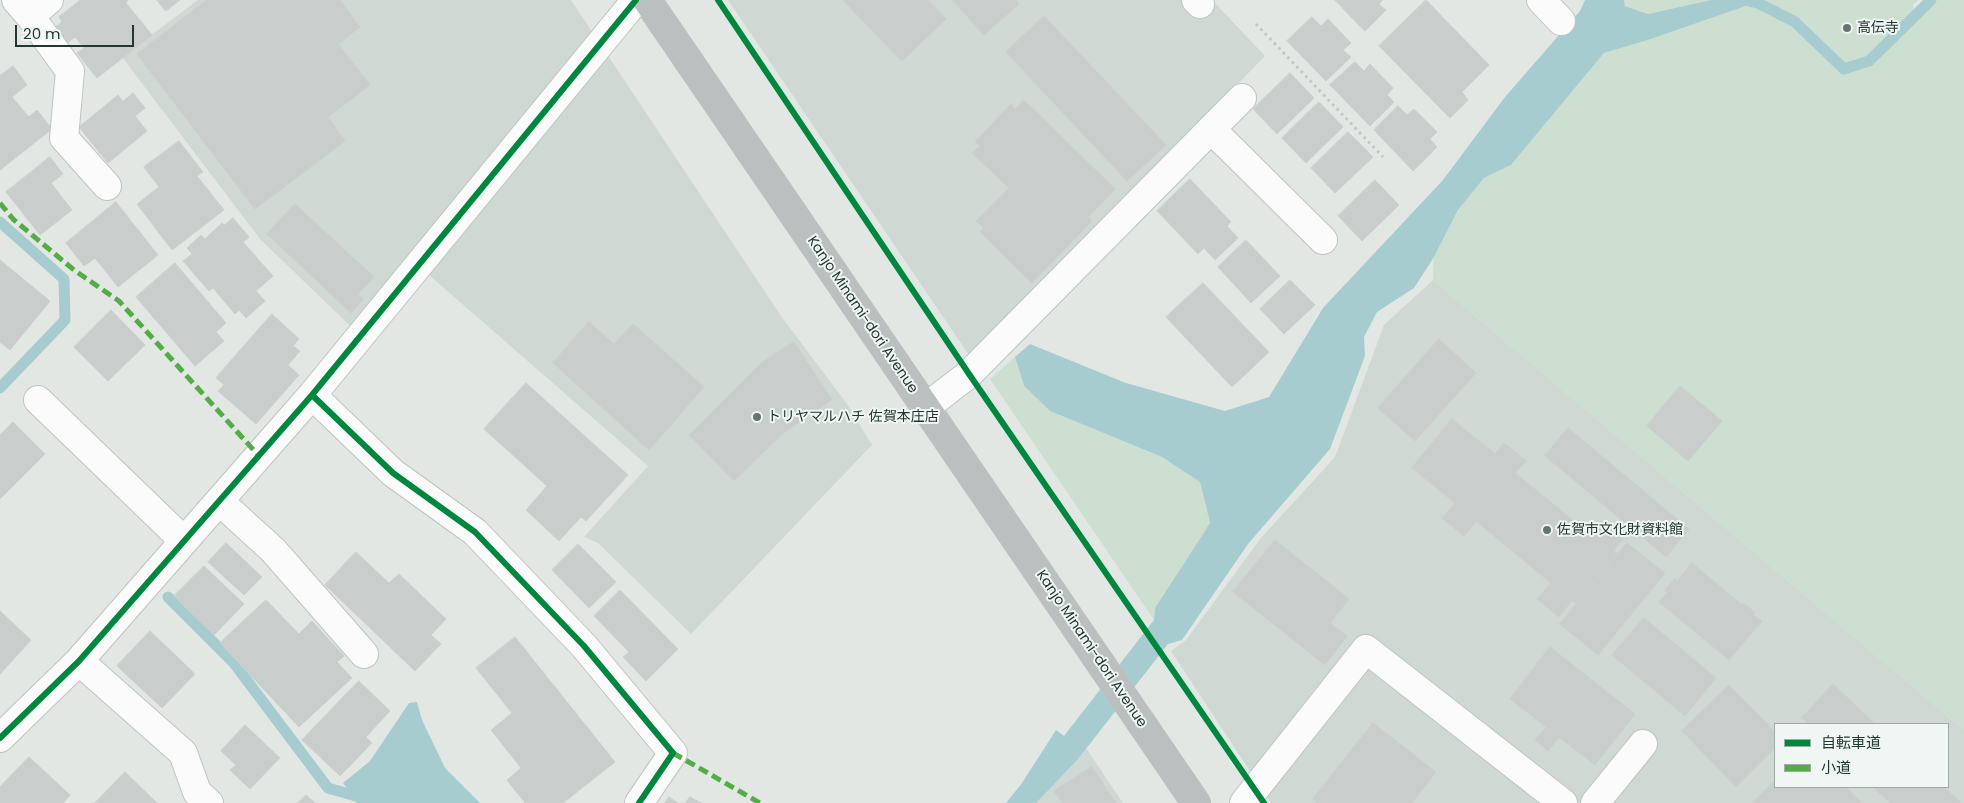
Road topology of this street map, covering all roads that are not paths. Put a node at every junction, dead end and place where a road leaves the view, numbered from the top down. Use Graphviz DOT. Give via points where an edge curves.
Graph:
graph roads {
  1 [pos="636,0"];
  2 [pos="647,0"];
  3 [pos="1541,0"];
  4 [pos="32,5"];
  5 [pos="1561,21"];
  6 [pos="1242,98"];
  7 [pos="1211,129"];
  8 [pos="107,186"];
  9 [pos="1323,240"];
  10 [pos="312,395"];
  11 [pos="38,400"];
  12 [pos="925,408"];
  13 [pos="219,501"];
  14 [pos="184,541"];
  15 [pos="364,654"];
  16 [pos="79,661"];
  17 [pos="0,738"];
  18 [pos="1643,744"];
  19 [pos="209,803"];
  20 [pos="639,803"];
  21 [pos="1196,803"];
  22 [pos="1244,803"];
  23 [pos="1563,803"];
  24 [pos="1595,803"];
  1 -- 10 [label="street"];
  2 -- 12 [label="highway, Kanjo Minami-dori Avenue"];
  3 -- 5 [label="street"];
  4 -- 8 [label="street" via="70,71 64,138"];
  6 -- 7 [label="street"];
  7 -- 9 [label="street"];
  7 -- 12 [label="street" via="969,374"];
  10 -- 13 [label="street"];
  10 -- 20 [label="street" via="393,473 475,532 584,646 673,753"];
  11 -- 14 [label="street"];
  12 -- 21 [label="highway, Kanjo Minami-dori Avenue"];
  13 -- 14 [label="street"];
  13 -- 15 [label="street" via="273,550"];
  14 -- 16 [label="street"];
  16 -- 17 [label="street"];
  16 -- 19 [label="street" via="183,753 197,792"];
  18 -- 24 [label="street"];
  22 -- 23 [label="street" via="1366,649"];
}
